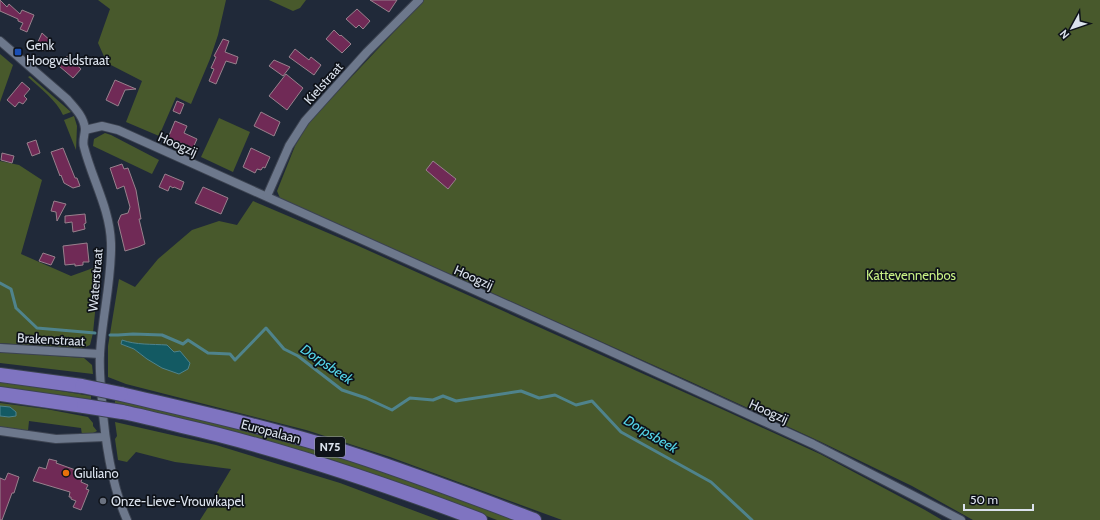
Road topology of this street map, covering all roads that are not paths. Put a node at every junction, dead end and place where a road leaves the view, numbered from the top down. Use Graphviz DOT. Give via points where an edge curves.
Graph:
graph roads {
  1 [pos="419,0"];
  2 [pos="0,41"];
  3 [pos="85,130"];
  4 [pos="267,196"];
  5 [pos="0,348"];
  6 [pos="100,354"];
  7 [pos="0,375"];
  8 [pos="0,394"];
  9 [pos="0,431"];
  10 [pos="105,437"];
  11 [pos="127,520"];
  12 [pos="480,520"];
  13 [pos="534,520"];
  14 [pos="960,520"];
  1 -- 4 [label="street, Kielstraat" via="367,52 305,121 289,146"];
  2 -- 3 [label="street" via="67,99 82,119"];
  3 -- 4 [label="street, Hoogzij" via="102,126 118,130"];
  3 -- 6 [label="street, Waterstraat" via="83,145 108,220 111,242"];
  4 -- 14 [label="street, Hoogzij" via="813,444"];
  5 -- 6 [label="street, Brakenstraat"];
  6 -- 10 [label="street, Waterstraat"];
  7 -- 13 [label="highway, Europalaan / N75, bridge" via="82,386 256,426 406,472"];
  8 -- 12 [label="highway, Europalaan / N75, bridge" via="122,412 223,435 382,484"];
  9 -- 10 [label="street" via="56,439"];
  10 -- 11 [label="street, Waterstraat" via="114,481"];
}
